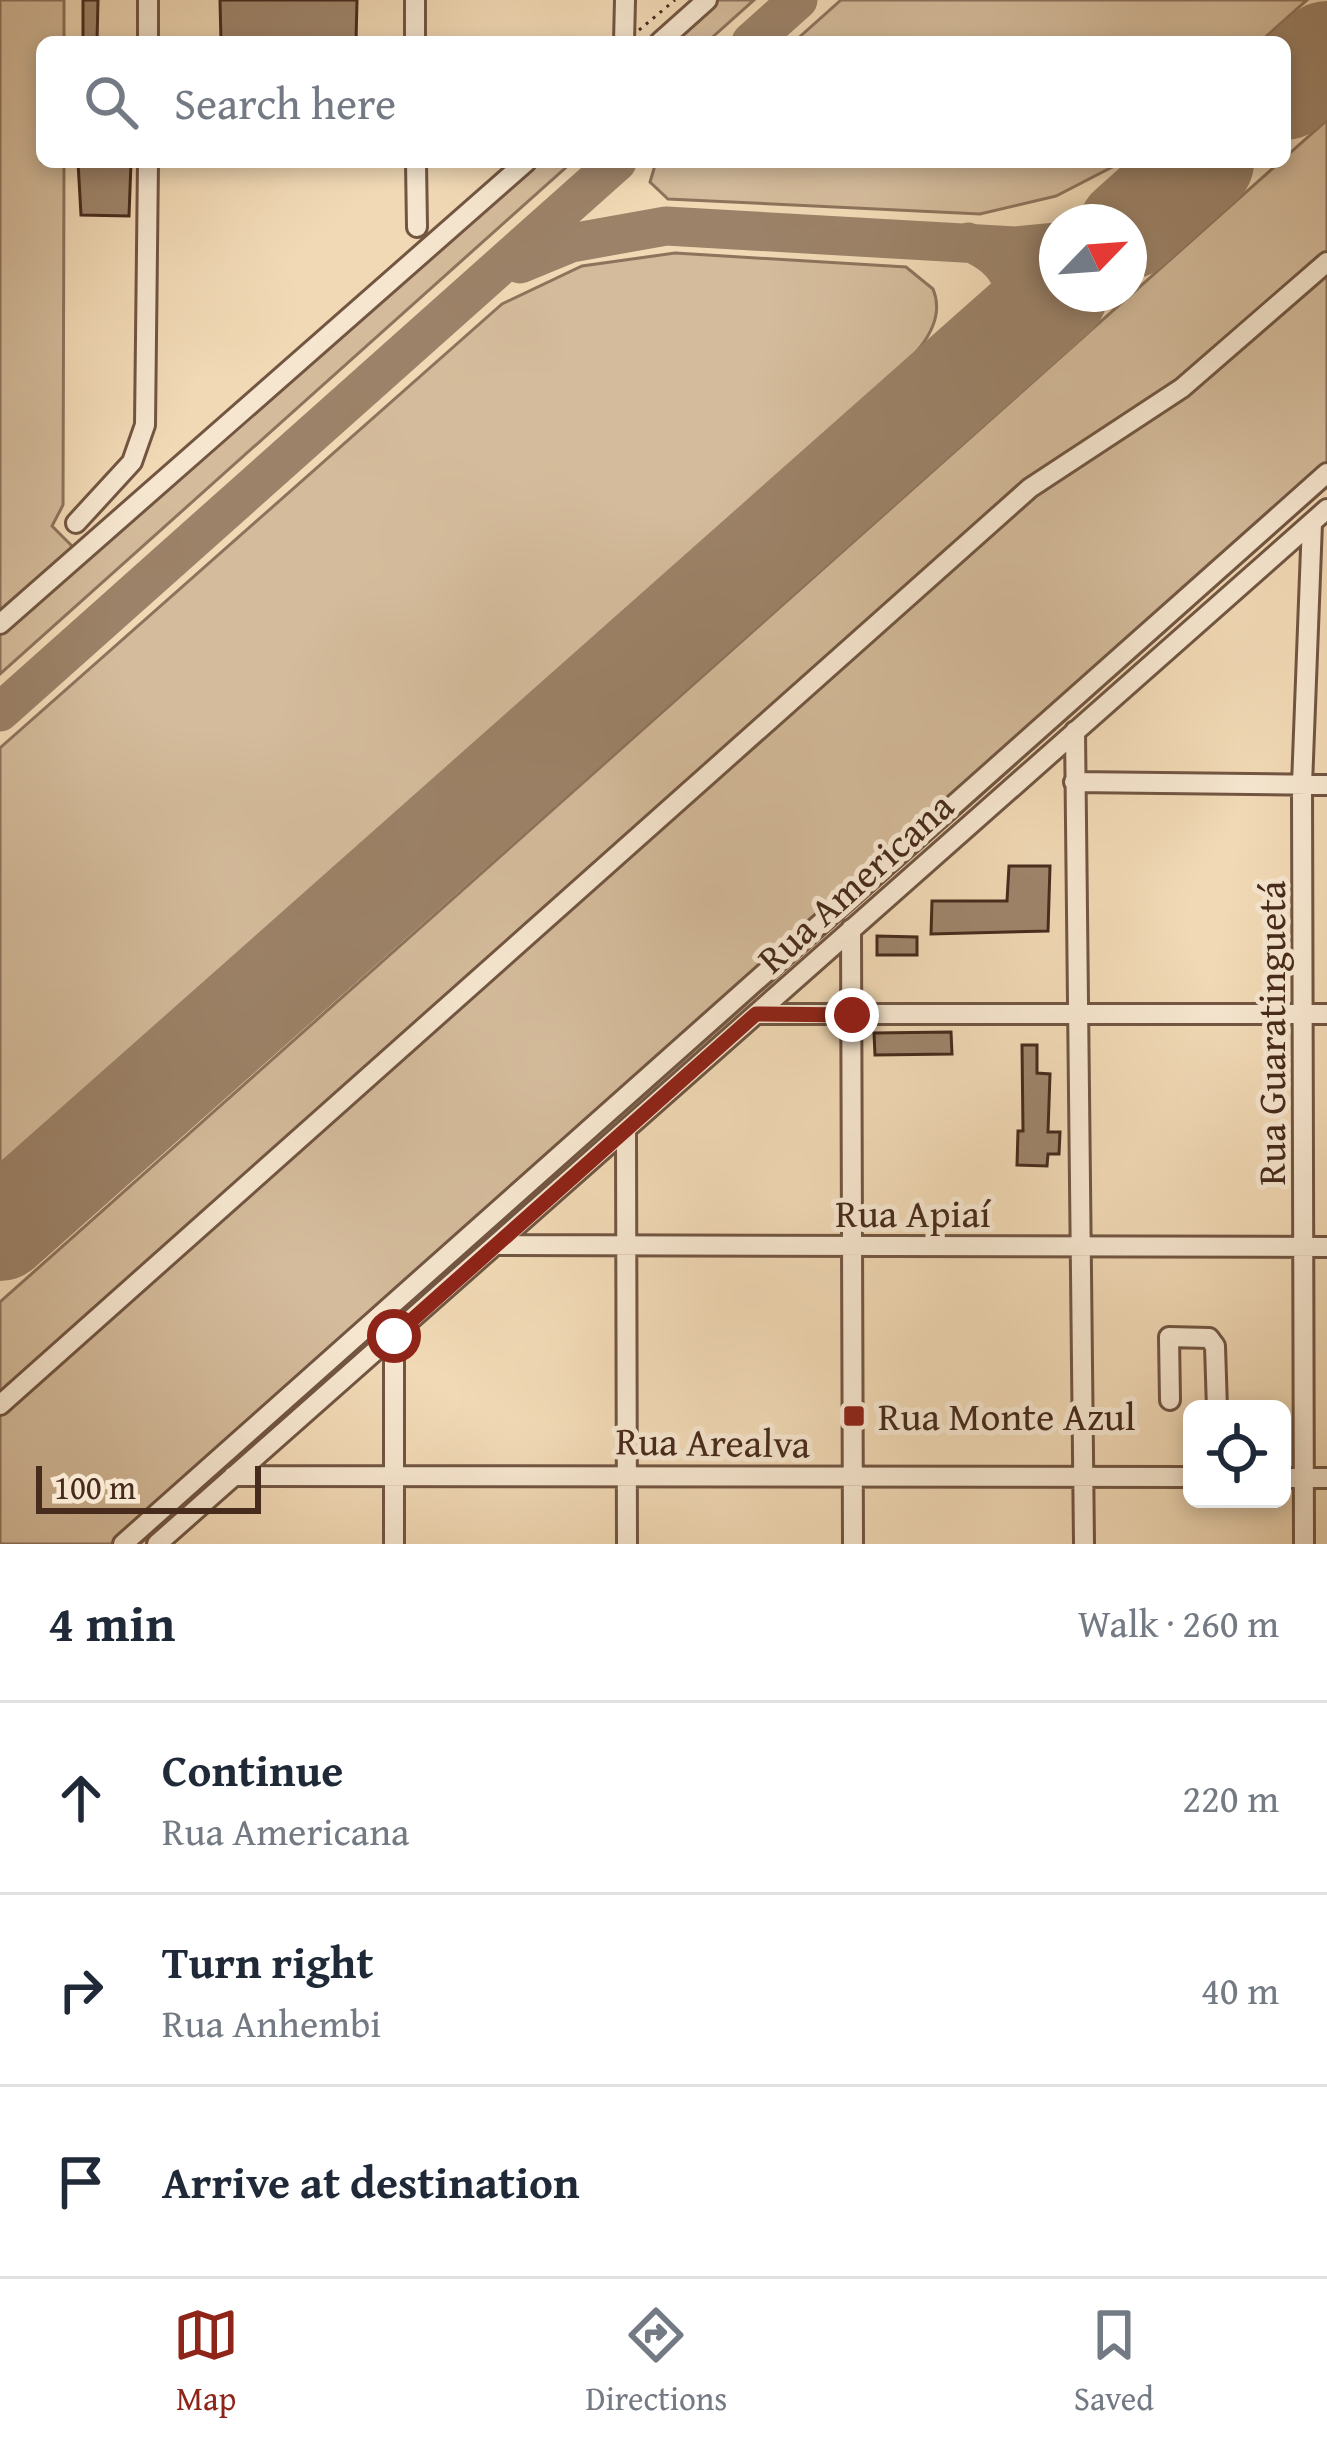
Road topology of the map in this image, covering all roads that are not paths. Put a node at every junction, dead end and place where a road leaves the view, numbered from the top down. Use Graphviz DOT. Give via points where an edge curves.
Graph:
graph roads {
  1 [pos="148,0"];
  2 [pos="415,0"];
  3 [pos="625,0"];
  4 [pos="707,0"];
  5 [pos="148,36"];
  6 [pos="415,36"];
  7 [pos="629,36"];
  8 [pos="667,36"];
  9 [pos="148,168"];
  10 [pos="416,168"];
  11 [pos="519,168"];
  12 [pos="417,227"];
  13 [pos="1327,262"];
  14 [pos="1327,473"];
  15 [pos="1319,516"];
  16 [pos="76,523"];
  17 [pos="1319,558"];
  18 [pos="0,624"];
  19 [pos="1075,731"];
  20 [pos="1074,782"];
  21 [pos="1302,785"];
  22 [pos="1327,785"];
  23 [pos="851,929"];
  24 [pos="1075,1013"];
  25 [pos="756,1014"];
  26 [pos="1327,1014"];
  27 [pos="852,1015"];
  28 [pos="1306,1015"];
  29 [pos="626,1130"];
  30 [pos="500,1245"];
  31 [pos="854,1246"];
  32 [pos="1080,1246"];
  33 [pos="1304,1246"];
  34 [pos="1327,1246"];
  35 [pos="626,1247"];
  36 [pos="394,1336"];
  37 [pos="1170,1400"];
  38 [pos="1217,1400"];
  39 [pos="0,1405"];
  40 [pos="627,1473"];
  41 [pos="233,1476"];
  42 [pos="854,1476"];
  43 [pos="1085,1477"];
  44 [pos="1183,1477"];
  45 [pos="392,1478"];
  46 [pos="1291,1478"];
  47 [pos="1303,1478"];
  48 [pos="1327,1478"];
  49 [pos="123,1544"];
  50 [pos="157,1544"];
  51 [pos="394,1544"];
  52 [pos="627,1544"];
  53 [pos="854,1544"];
  54 [pos="1084,1544"];
  55 [pos="1304,1544"];
  1 -- 5 [label="street"];
  2 -- 6 [label="street"];
  3 -- 7 [label="street"];
  4 -- 8 [label="street"];
  9 -- 16 [label="street" via="145,425 132,463"];
  10 -- 12 [label="street"];
  11 -- 18 [label="street"];
  13 -- 39 [label="street" via="1182,388 1030,488"];
  14 -- 49 [label="street"];
  15 -- 17 [label="street, Rua Guaratinguetá"];
  15 -- 19 [label="street, Rua Americana"];
  17 -- 21 [label="street, Rua Guaratinguetá"];
  19 -- 20 [label="street"];
  19 -- 23 [label="street, Rua Americana"];
  20 -- 21 [label="street"];
  20 -- 24 [label="street"];
  21 -- 22 [label="street"];
  21 -- 28 [label="street, Rua Guaratinguetá"];
  23 -- 25 [label="street, Rua Americana"];
  23 -- 27 [label="street"];
  24 -- 27 [label="street"];
  24 -- 28 [label="street"];
  24 -- 32 [label="street"];
  25 -- 27 [label="street"];
  25 -- 29 [label="street, Rua Americana"];
  26 -- 28 [label="street"];
  27 -- 31 [label="street"];
  28 -- 33 [label="street, Rua Guaratinguetá"];
  29 -- 30 [label="street, Rua Americana"];
  29 -- 35 [label="street"];
  30 -- 35 [label="street, Rua Apiaí"];
  30 -- 36 [label="street, Rua Americana"];
  31 -- 32 [label="street, Rua Apiaí"];
  31 -- 35 [label="street, Rua Apiaí"];
  31 -- 42 [label="street"];
  32 -- 33 [label="street, Rua Apiaí"];
  32 -- 43 [label="street"];
  33 -- 34 [label="street, Rua Apiaí"];
  33 -- 47 [label="street, Rua Guaratinguetá"];
  35 -- 40 [label="street"];
  36 -- 41 [label="street, Rua Americana"];
  36 -- 45 [label="street"];
  37 -- 38 [label="street" via="1169,1337 1178,1333 1215,1346"];
  40 -- 42 [label="street, Rua Arealva"];
  40 -- 45 [label="street, Rua Arealva"];
  40 -- 52 [label="street"];
  41 -- 45 [label="street, Rua Arealva"];
  41 -- 50 [label="street, Rua Americana"];
  42 -- 43 [label="street, Rua Arealva"];
  42 -- 53 [label="street"];
  43 -- 44 [label="street, Rua Arealva"];
  43 -- 54 [label="street"];
  45 -- 51 [label="street"];
  46 -- 47 [label="street"];
  47 -- 48 [label="street"];
  47 -- 55 [label="street, Rua Guaratinguetá"];
}
